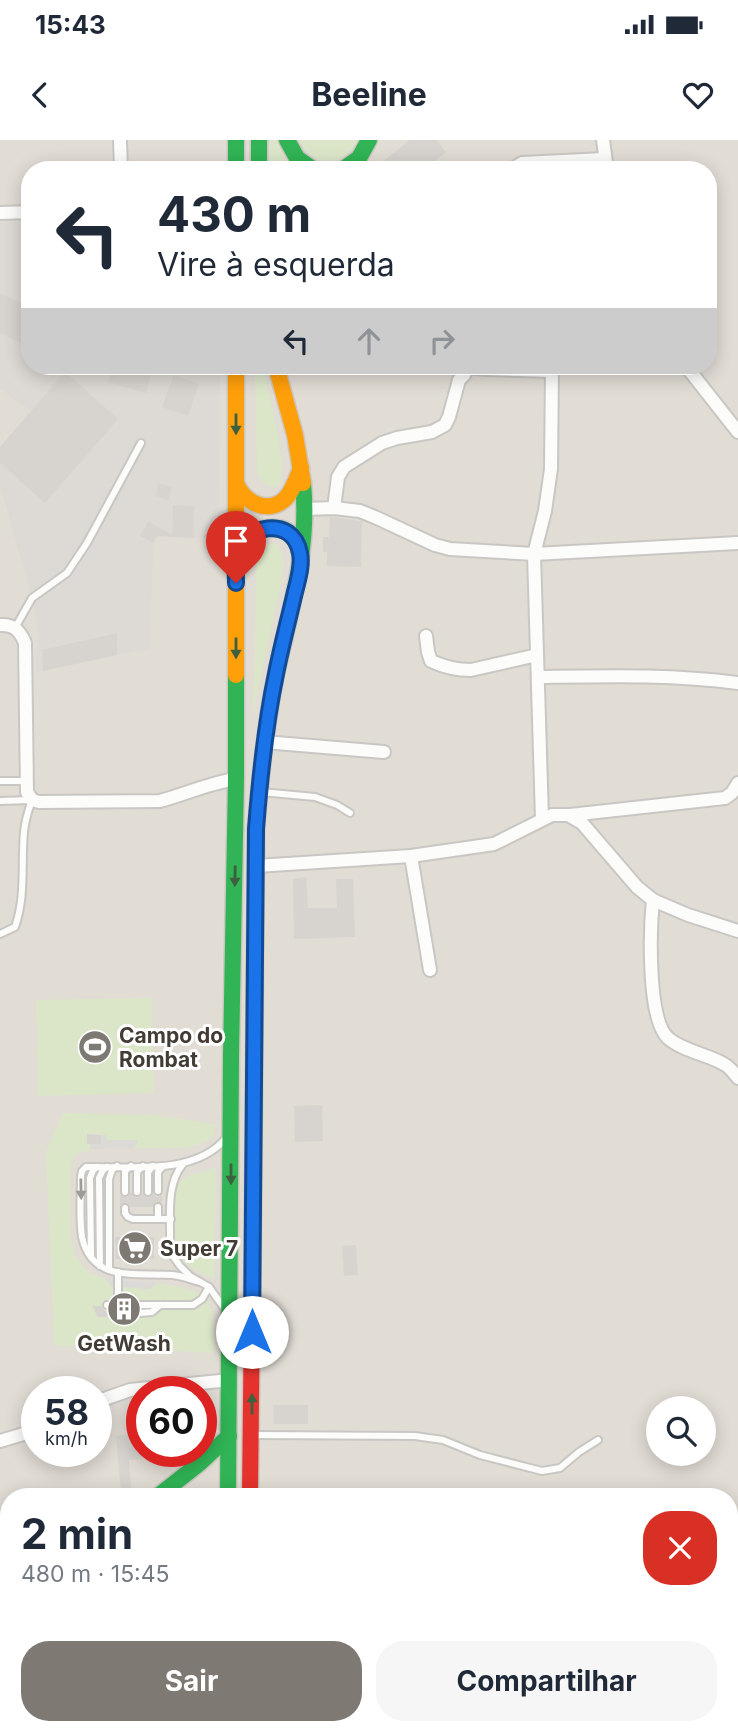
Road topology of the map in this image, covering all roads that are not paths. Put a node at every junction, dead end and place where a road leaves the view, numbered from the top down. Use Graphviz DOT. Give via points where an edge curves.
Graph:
graph roads {
  1 [pos="120,140"];
  2 [pos="236,140"];
  3 [pos="259,140"];
  4 [pos="287,140"];
  5 [pos="603,140"];
  6 [pos="368,144"];
  7 [pos="121,161"];
  8 [pos="236,161"];
  9 [pos="259,161"];
  10 [pos="301,161"];
  11 [pos="356,161"];
  12 [pos="606,161"];
  13 [pos="21,212"];
  14 [pos="0,213"];
  15 [pos="236,375"];
  16 [pos="279,375"];
  17 [pos="290,375"];
  18 [pos="462,375"];
  19 [pos="552,375"];
  20 [pos="693,375"];
  21 [pos="289,410"];
  22 [pos="738,432"];
  23 [pos="141,443"];
  24 [pos="301,466"];
  25 [pos="236,482"];
  26 [pos="305,509"];
  27 [pos="334,509"];
  28 [pos="738,544"];
  29 [pos="534,554"];
  30 [pos="236,555"];
  31 [pos="301,556"];
  32 [pos="0,625"];
  33 [pos="15,628"];
  34 [pos="426,636"];
  35 [pos="537,654"];
  36 [pos="538,677"];
  37 [pos="738,683"];
  38 [pos="264,742"];
  39 [pos="384,752"];
  40 [pos="236,779"];
  41 [pos="0,781"];
  42 [pos="27,781"];
  43 [pos="736,791"];
  44 [pos="259,792"];
  45 [pos="0,800"];
  46 [pos="32,800"];
  47 [pos="350,813"];
  48 [pos="570,816"];
  49 [pos="542,819"];
  50 [pos="411,856"];
  51 [pos="256,866"];
  52 [pos="653,900"];
  53 [pos="738,931"];
  54 [pos="0,934"];
  55 [pos="430,970"];
  56 [pos="738,1078"];
  57 [pos="231,1131"];
  58 [pos="183,1164"];
  59 [pos="117,1166"];
  60 [pos="146,1166"];
  61 [pos="107,1167"];
  62 [pos="141,1192"];
  63 [pos="141,1207"];
  64 [pos="144,1218"];
  65 [pos="171,1219"];
  66 [pos="100,1266"];
  67 [pos="109,1270"];
  68 [pos="118,1272"];
  69 [pos="200,1282"];
  70 [pos="209,1287"];
  71 [pos="107,1305"];
  72 [pos="118,1305"];
  73 [pos="160,1306"];
  74 [pos="140,1313"];
  75 [pos="231,1323"];
  76 [pos="230,1380"];
  77 [pos="112,1396"];
  78 [pos="21,1435"];
  79 [pos="251,1435"];
  80 [pos="229,1436"];
  81 [pos="598,1440"];
  82 [pos="0,1441"];
  83 [pos="169,1488"];
  84 [pos="229,1488"];
  85 [pos="250,1488"];
  1 -- 7 [label="street"];
  2 -- 8 [label="main road"];
  3 -- 9 [label="main road"];
  4 -- 10 [label="main road"];
  5 -- 12 [label="street"];
  6 -- 11 [label="main road"];
  13 -- 14 [label="street"];
  15 -- 25 [label="main road, one-way"];
  16 -- 21 [label="main road"];
  17 -- 21 [label="main road"];
  18 -- 27 [label="street" via="444,425 382,443 344,467 338,477"];
  19 -- 29 [label="street" via="551,469"];
  20 -- 22 [label="street"];
  21 -- 24 [label="main road"];
  23 -- 33 [label="lane" via="67,573 32,598"];
  24 -- 25 [label="main road" via="288,495 272,505 247,501"];
  24 -- 26 [label="main road"];
  25 -- 30 [label="main road"];
  26 -- 27 [label="street"];
  26 -- 31 [label="main road"];
  27 -- 29 [label="street" via="377,517 450,550"];
  28 -- 29 [label="street"];
  29 -- 35 [label="street"];
  30 -- 31 [label="main road" via="251,535 272,527 291,534"];
  30 -- 40 [label="main road, one-way"];
  31 -- 38 [label="main road"];
  32 -- 33 [label="street"];
  33 -- 42 [label="street" via="25,643"];
  34 -- 35 [label="street" via="431,661 462,670"];
  35 -- 36 [label="street"];
  36 -- 37 [label="street" via="650,676"];
  36 -- 49 [label="street"];
  38 -- 39 [label="street"];
  38 -- 44 [label="main road"];
  40 -- 46 [label="street" via="160,801"];
  40 -- 57 [label="main road, one-way"];
  41 -- 42 [label="lane"];
  42 -- 46 [label="street"];
  43 -- 48 [label="street" via="712,800"];
  44 -- 47 [label="lane" via="314,797"];
  44 -- 51 [label="main road"];
  45 -- 46 [label="lane"];
  46 -- 54 [label="lane" via="26,817 19,915 15,927"];
  48 -- 49 [label="street"];
  48 -- 52 [label="street" via="582,822"];
  49 -- 50 [label="street" via="494,844"];
  50 -- 51 [label="street"];
  50 -- 55 [label="street"];
  79 -- 51 [label="main road, one-way"];
  52 -- 53 [label="street"];
  52 -- 56 [label="street" via="651,968 656,1011 664,1033 696,1054 727,1066"];
  57 -- 58 [label="lane" via="208,1154"];
  57 -- 75 [label="main road, one-way"];
  58 -- 60 [label="lane"];
  58 -- 65 [label="lane" via="171,1185"];
  59 -- 60 [label="lane"];
  59 -- 61 [label="lane"];
  59 -- 67 [label="lane" via="109,1179"];
  60 -- 62 [label="lane"];
  60 -- 62 [label="lane" via="158,1172"];
  60 -- 62 [label="lane" via="129,1171"];
  61 -- 66 [label="lane" via="99,1178"];
  61 -- 66 [label="lane, one-way" via="97,1167 90,1178 91,1258"];
  63 -- 64 [label="lane"];
  63 -- 64 [label="lane"];
  63 -- 64 [label="lane" via="125,1213"];
  64 -- 65 [label="lane"];
  65 -- 69 [label="lane" via="173,1256"];
  66 -- 67 [label="lane"];
  67 -- 68 [label="lane"];
  68 -- 69 [label="lane" via="175,1275"];
  68 -- 72 [label="lane"];
  69 -- 70 [label="lane"];
  70 -- 73 [label="lane" via="192,1305"];
  70 -- 75 [label="lane"];
  71 -- 72 [label="lane"];
  72 -- 73 [label="lane"];
  73 -- 74 [label="lane"];
  75 -- 76 [label="main road"];
  76 -- 77 [label="street" via="130,1390"];
  76 -- 80 [label="main road"];
  78 -- 82 [label="street"];
  79 -- 81 [label="lane" via="415,1436 443,1440 542,1472 560,1468"];
  79 -- 85 [label="main road"];
  80 -- 83 [label="main road"];
  80 -- 84 [label="main road"];
}
